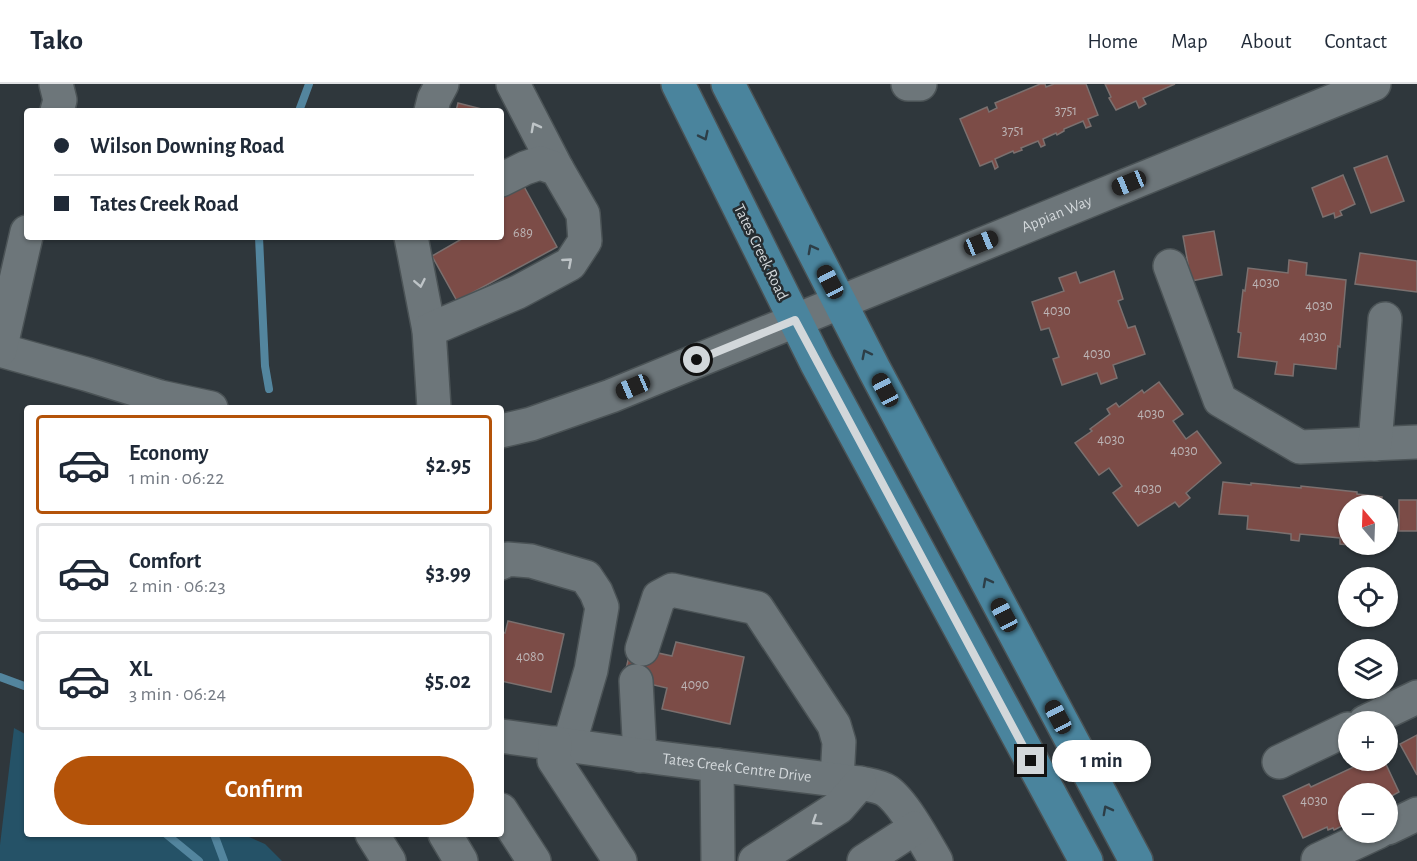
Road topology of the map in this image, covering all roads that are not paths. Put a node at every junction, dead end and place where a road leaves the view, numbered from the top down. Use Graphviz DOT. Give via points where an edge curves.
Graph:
graph roads {
  1 [pos="56,84"];
  2 [pos="442,84"];
  3 [pos="513,84"];
  4 [pos="678,84"];
  5 [pos="728,84"];
  6 [pos="908,84"];
  7 [pos="920,84"];
  8 [pos="1374,84"];
  9 [pos="58,108"];
  10 [pos="432,108"];
  11 [pos="557,169"];
  12 [pos="504,178"];
  13 [pos="25,240"];
  14 [pos="412,240"];
  15 [pos="1170,266"];
  16 [pos="840,301"];
  17 [pos="1385,319"];
  18 [pos="795,320"];
  19 [pos="429,330"];
  20 [pos="0,350"];
  21 [pos="194,405"];
  22 [pos="434,405"];
  23 [pos="504,430"];
  24 [pos="1417,442"];
  25 [pos="1375,444"];
  26 [pos="504,561"];
  27 [pos="642,649"];
  28 [pos="636,681"];
  29 [pos="1417,698"];
  30 [pos="1389,711"];
  31 [pos="1338,734"];
  32 [pos="504,736"];
  33 [pos="562,744"];
  34 [pos="640,756"];
  35 [pos="1279,762"];
  36 [pos="717,765"];
  37 [pos="849,782"];
  38 [pos="1417,814"];
  39 [pos="504,815"];
  40 [pos="1398,823"];
  41 [pos="915,828"];
  42 [pos="374,837"];
  43 [pos="447,837"];
  44 [pos="1354,843"];
  45 [pos="1318,860"];
  46 [pos="389,861"];
  47 [pos="461,861"];
  48 [pos="534,861"];
  49 [pos="620,861"];
  50 [pos="718,861"];
  51 [pos="754,861"];
  52 [pos="864,861"];
  53 [pos="936,861"];
  54 [pos="1086,861"];
  55 [pos="1136,861"];
  1 -- 9 [label="street"];
  2 -- 10 [label="street"];
  11 -- 3 [label="street, one-way"];
  4 -- 18 [label="main road, Tates Creek Road, one-way"];
  16 -- 5 [label="main road, one-way"];
  6 -- 7 [label="street"];
  8 -- 16 [label="street, Appian Way"];
  11 -- 12 [label="street" via="540,163"];
  19 -- 11 [label="street, one-way" via="518,292 570,264 585,241 584,214"];
  13 -- 20 [label="street"];
  14 -- 19 [label="street, one-way"];
  15 -- 25 [label="street" via="1220,400 1300,447"];
  16 -- 18 [label="street, Appian Way"];
  55 -- 16 [label="main road, one-way"];
  17 -- 25 [label="street"];
  18 -- 23 [label="street, Appian Way" via="611,396"];
  18 -- 54 [label="main road, Tates Creek Road"];
  19 -- 22 [label="street"];
  20 -- 21 [label="street"];
  24 -- 25 [label="street"];
  26 -- 33 [label="street" via="531,561 586,577 602,607 591,670"];
  27 -- 37 [label="street" via="659,597 672,590 757,608 834,725"];
  28 -- 34 [label="street"];
  29 -- 30 [label="street"];
  31 -- 35 [label="street"];
  32 -- 33 [label="street, Tates Creek Centre Drive"];
  33 -- 34 [label="street, Tates Creek Centre Drive"];
  33 -- 49 [label="street" via="554,760"];
  34 -- 36 [label="street, Tates Creek Centre Drive"];
  36 -- 37 [label="street, Tates Creek Centre Drive"];
  36 -- 50 [label="street"];
  37 -- 41 [label="street, Tates Creek Centre Drive" via="887,791"];
  37 -- 51 [label="street, one-way" via="839,807"];
  38 -- 40 [label="street"];
  39 -- 48 [label="street"];
  41 -- 52 [label="street"];
  41 -- 53 [label="street, Tates Creek Centre Drive"];
  42 -- 46 [label="street"];
  43 -- 47 [label="street"];
  44 -- 45 [label="street"];
}
